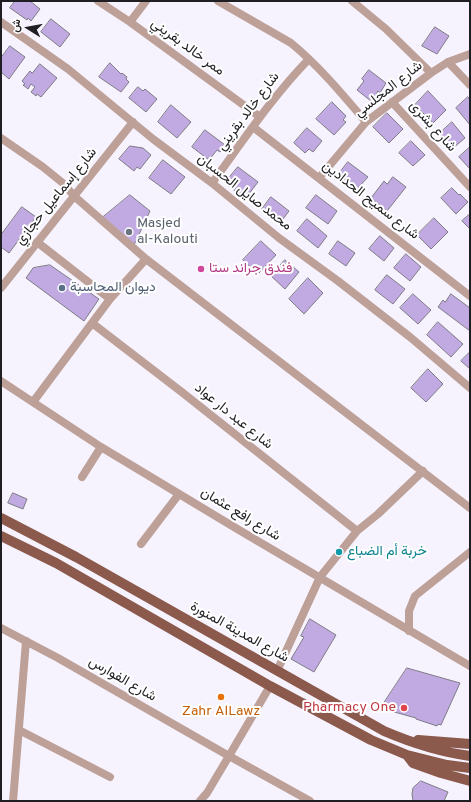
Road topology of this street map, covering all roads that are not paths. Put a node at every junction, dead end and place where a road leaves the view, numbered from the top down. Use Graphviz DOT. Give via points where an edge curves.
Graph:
graph roads {
  1 [pos="98,1"];
  2 [pos="146,1"];
  3 [pos="218,1"];
  4 [pos="352,1"];
  5 [pos="1,22"];
  6 [pos="130,22"];
  7 [pos="470,54"];
  8 [pos="309,59"];
  9 [pos="448,62"];
  10 [pos="431,73"];
  11 [pos="470,85"];
  12 [pos="392,102"];
  13 [pos="260,117"];
  14 [pos="133,122"];
  15 [pos="366,122"];
  16 [pos="253,126"];
  17 [pos="1,138"];
  18 [pos="319,178"];
  19 [pos="212,183"];
  20 [pos="470,187"];
  21 [pos="74,196"];
  22 [pos="37,242"];
  23 [pos="146,259"];
  24 [pos="1,288"];
  25 [pos="470,296"];
  26 [pos="110,299"];
  27 [pos="92,323"];
  28 [pos="1,381"];
  29 [pos="470,388"];
  30 [pos="33,402"];
  31 [pos="101,447"];
  32 [pos="423,471"];
  33 [pos="82,477"];
  34 [pos="179,494"];
  35 [pos="470,508"];
  36 [pos="1,518"];
  37 [pos="357,531"];
  38 [pos="1,536"];
  39 [pos="141,544"];
  40 [pos="470,552"];
  41 [pos="320,577"];
  42 [pos="1,628"];
  43 [pos="409,631"];
  44 [pos="26,641"];
  45 [pos="468,662"];
  46 [pos="277,671"];
  47 [pos="270,686"];
  48 [pos="19,730"];
  49 [pos="403,739"];
  50 [pos="470,744"];
  51 [pos="407,755"];
  52 [pos="229,756"];
  53 [pos="470,756"];
  54 [pos="470,768"];
  55 [pos="110,777"];
  56 [pos="470,781"];
  57 [pos="13,801"];
  58 [pos="200,801"];
  59 [pos="310,801"];
  1 -- 6 [label="street, ممر خالد بقريني"];
  2 -- 6 [label="street"];
  3 -- 8 [label="street" via="291,43"];
  4 -- 10 [label="street" via="386,29"];
  5 -- 14 [label="street, محمد صايل الحسبان" via="63,65"];
  6 -- 13 [label="street, ممر خالد بقريني"];
  7 -- 9 [label="street, شارع المجلسي"];
  8 -- 13 [label="street, شارع خالد بقريني" via="292,76"];
  8 -- 15 [label="street"];
  9 -- 10 [label="street, شارع المجلسي"];
  9 -- 11 [label="street"];
  10 -- 12 [label="street, شارع المجلسي"];
  12 -- 15 [label="street, شارع المجلسي"];
  12 -- 20 [label="street, شارع بشرى"];
  13 -- 16 [label="street, شارع خالد بقريني"];
  14 -- 19 [label="street, محمد صايل الحسبان"];
  14 -- 21 [label="street, شارع إسماعيل حجازي"];
  15 -- 18 [label="street, شارع المجلسي"];
  16 -- 18 [label="street, شارع سميح الحدادين"];
  16 -- 19 [label="street, شارع خالد بقريني"];
  17 -- 21 [label="street" via="54,176"];
  18 -- 25 [label="street, شارع سميح الحدادين"];
  19 -- 29 [label="street, محمد صايل الحسبان" via="279,238 410,337"];
  21 -- 22 [label="street, شارع إسماعيل حجازي"];
  21 -- 23 [label="street"];
  22 -- 24 [label="street, شارع إسماعيل حجازي"];
  22 -- 26 [label="street"];
  23 -- 26 [label="street"];
  23 -- 32 [label="street"];
  26 -- 27 [label="street"];
  27 -- 30 [label="street"];
  27 -- 37 [label="street, شارع عبد دار عواد"];
  28 -- 30 [label="street, شارع رافع عثمان"];
  30 -- 31 [label="street, شارع رافع عثمان"];
  31 -- 33 [label="street"];
  31 -- 34 [label="street, شارع رافع عثمان"];
  32 -- 35 [label="street"];
  32 -- 37 [label="street"];
  34 -- 39 [label="street"];
  34 -- 41 [label="street, شارع رافع عثمان"];
  36 -- 46 [label="main road, شارع المدينة المنورة" via="76,556"];
  37 -- 41 [label="street"];
  38 -- 47 [label="main road, شارع المدينة المنورة" via="88,581"];
  40 -- 43 [label="street" via="415,596 409,611"];
  41 -- 43 [label="street, شارع رافع عثمان"];
  41 -- 46 [label="street"];
  42 -- 44 [label="street, شارع الفوارس"];
  43 -- 45 [label="street, شارع رافع عثمان"];
  44 -- 48 [label="street"];
  44 -- 52 [label="street, شارع الفوارس"];
  46 -- 49 [label="main road, شارع المدينة المنورة" via="384,732"];
  47 -- 51 [label="main road, شارع المدينة المنورة" via="370,740"];
  47 -- 52 [label="street"];
  48 -- 55 [label="street"];
  48 -- 57 [label="street"];
  49 -- 50 [label="main road"];
  49 -- 53 [label="main road, شارع المدينة المنورة" via="449,753"];
  51 -- 54 [label="main road, شارع المدينة المنورة"];
  51 -- 56 [label="main road" via="413,764"];
  52 -- 58 [label="street"];
  52 -- 59 [label="street, شارع الفوارس"];
}
